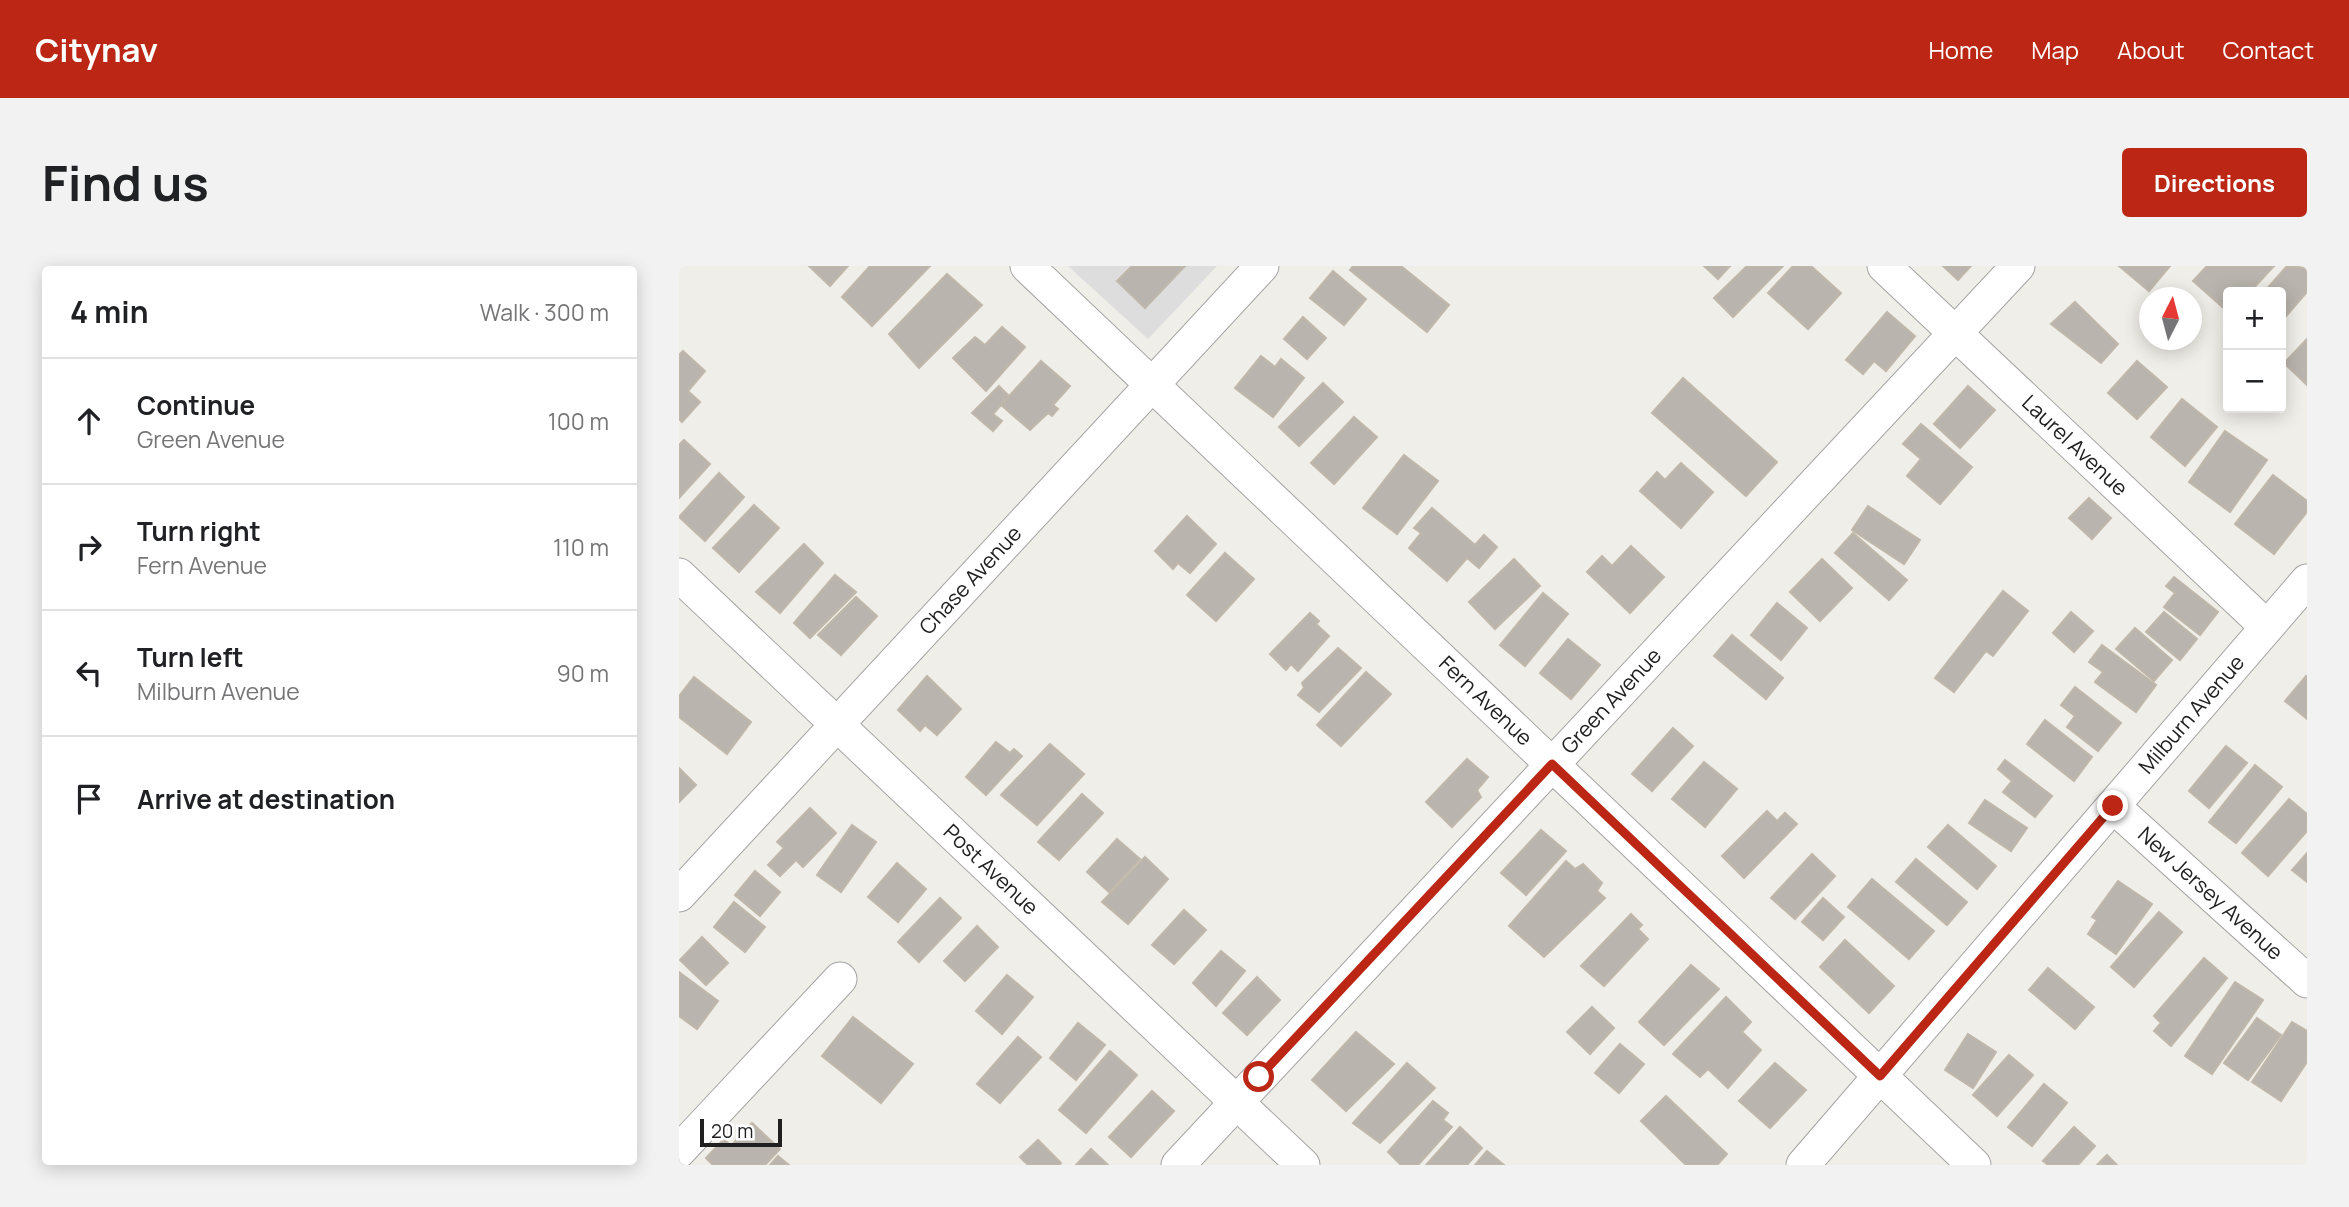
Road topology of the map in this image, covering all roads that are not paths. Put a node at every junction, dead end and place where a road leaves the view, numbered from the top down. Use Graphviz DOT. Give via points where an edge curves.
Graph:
graph roads {
  1 [pos="1027,266"];
  2 [pos="1262,266"];
  3 [pos="1884,266"];
  4 [pos="2018,266"];
  5 [pos="1955,333"];
  6 [pos="1152,384"];
  7 [pos="679,575"];
  8 [pos="2307,581"];
  9 [pos="2267,627"];
  10 [pos="838,723"];
  11 [pos="1552,764"];
  12 [pos="2113,806"];
  13 [pos="679,895"];
  14 [pos="840,979"];
  15 [pos="2307,981"];
  16 [pos="1880,1076"];
  17 [pos="1236,1101"];
  18 [pos="679,1151"];
  19 [pos="1178,1165"];
  20 [pos="1303,1165"];
  21 [pos="1803,1165"];
  22 [pos="1974,1165"];
  1 -- 6 [label="street, Fern Avenue"];
  2 -- 6 [label="street, Chase Avenue"];
  3 -- 5 [label="street, Laurel Avenue"];
  4 -- 5 [label="street, Green Avenue"];
  5 -- 9 [label="street, Laurel Avenue"];
  5 -- 11 [label="street, Green Avenue"];
  6 -- 10 [label="street, Chase Avenue"];
  6 -- 11 [label="street, Fern Avenue"];
  7 -- 10 [label="street, Post Avenue"];
  8 -- 9 [label="street, Milburn Avenue"];
  9 -- 12 [label="street, Milburn Avenue"];
  10 -- 13 [label="street, Chase Avenue"];
  10 -- 17 [label="street, Post Avenue"];
  11 -- 16 [label="street, Fern Avenue"];
  11 -- 17 [label="street, Green Avenue"];
  12 -- 15 [label="street, New Jersey Avenue"];
  12 -- 16 [label="street, Milburn Avenue"];
  14 -- 18 [label="street"];
  16 -- 21 [label="street, Milburn Avenue"];
  16 -- 22 [label="street, Fern Avenue"];
  17 -- 19 [label="street, Green Avenue"];
  17 -- 20 [label="street, Post Avenue"];
}
